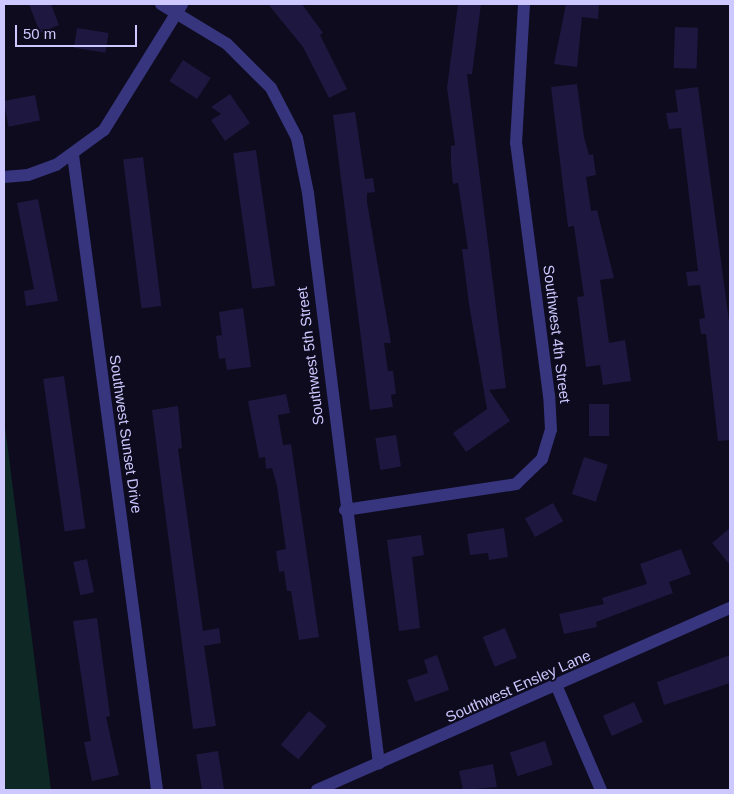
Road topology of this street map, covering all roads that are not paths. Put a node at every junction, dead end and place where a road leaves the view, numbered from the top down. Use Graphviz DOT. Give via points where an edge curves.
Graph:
graph roads {
  1 [pos="161,4"];
  2 [pos="524,4"];
  3 [pos="178,8"];
  4 [pos="72,155"];
  5 [pos="4,176"];
  6 [pos="345,510"];
  7 [pos="730,608"];
  8 [pos="557,687"];
  9 [pos="379,764"];
  10 [pos="157,790"];
  11 [pos="317,790"];
  12 [pos="601,790"];
  1 -- 3 [label="street, Southwest 5th Street"];
  2 -- 6 [label="street, Southwest 4th Street" via="516,143 549,396 551,430 542,459 516,484"];
  3 -- 4 [label="street" via="104,130"];
  3 -- 6 [label="street, Southwest 5th Street" via="227,44 271,88 296,138 308,193"];
  4 -- 5 [label="street" via="28,175"];
  4 -- 10 [label="street, Southwest Sunset Drive"];
  6 -- 9 [label="street, Southwest 5th Street"];
  7 -- 8 [label="street, Southwest Ensley Lane"];
  8 -- 9 [label="street, Southwest Ensley Lane"];
  8 -- 12 [label="street"];
  9 -- 11 [label="street, Southwest Ensley Lane"];
}
